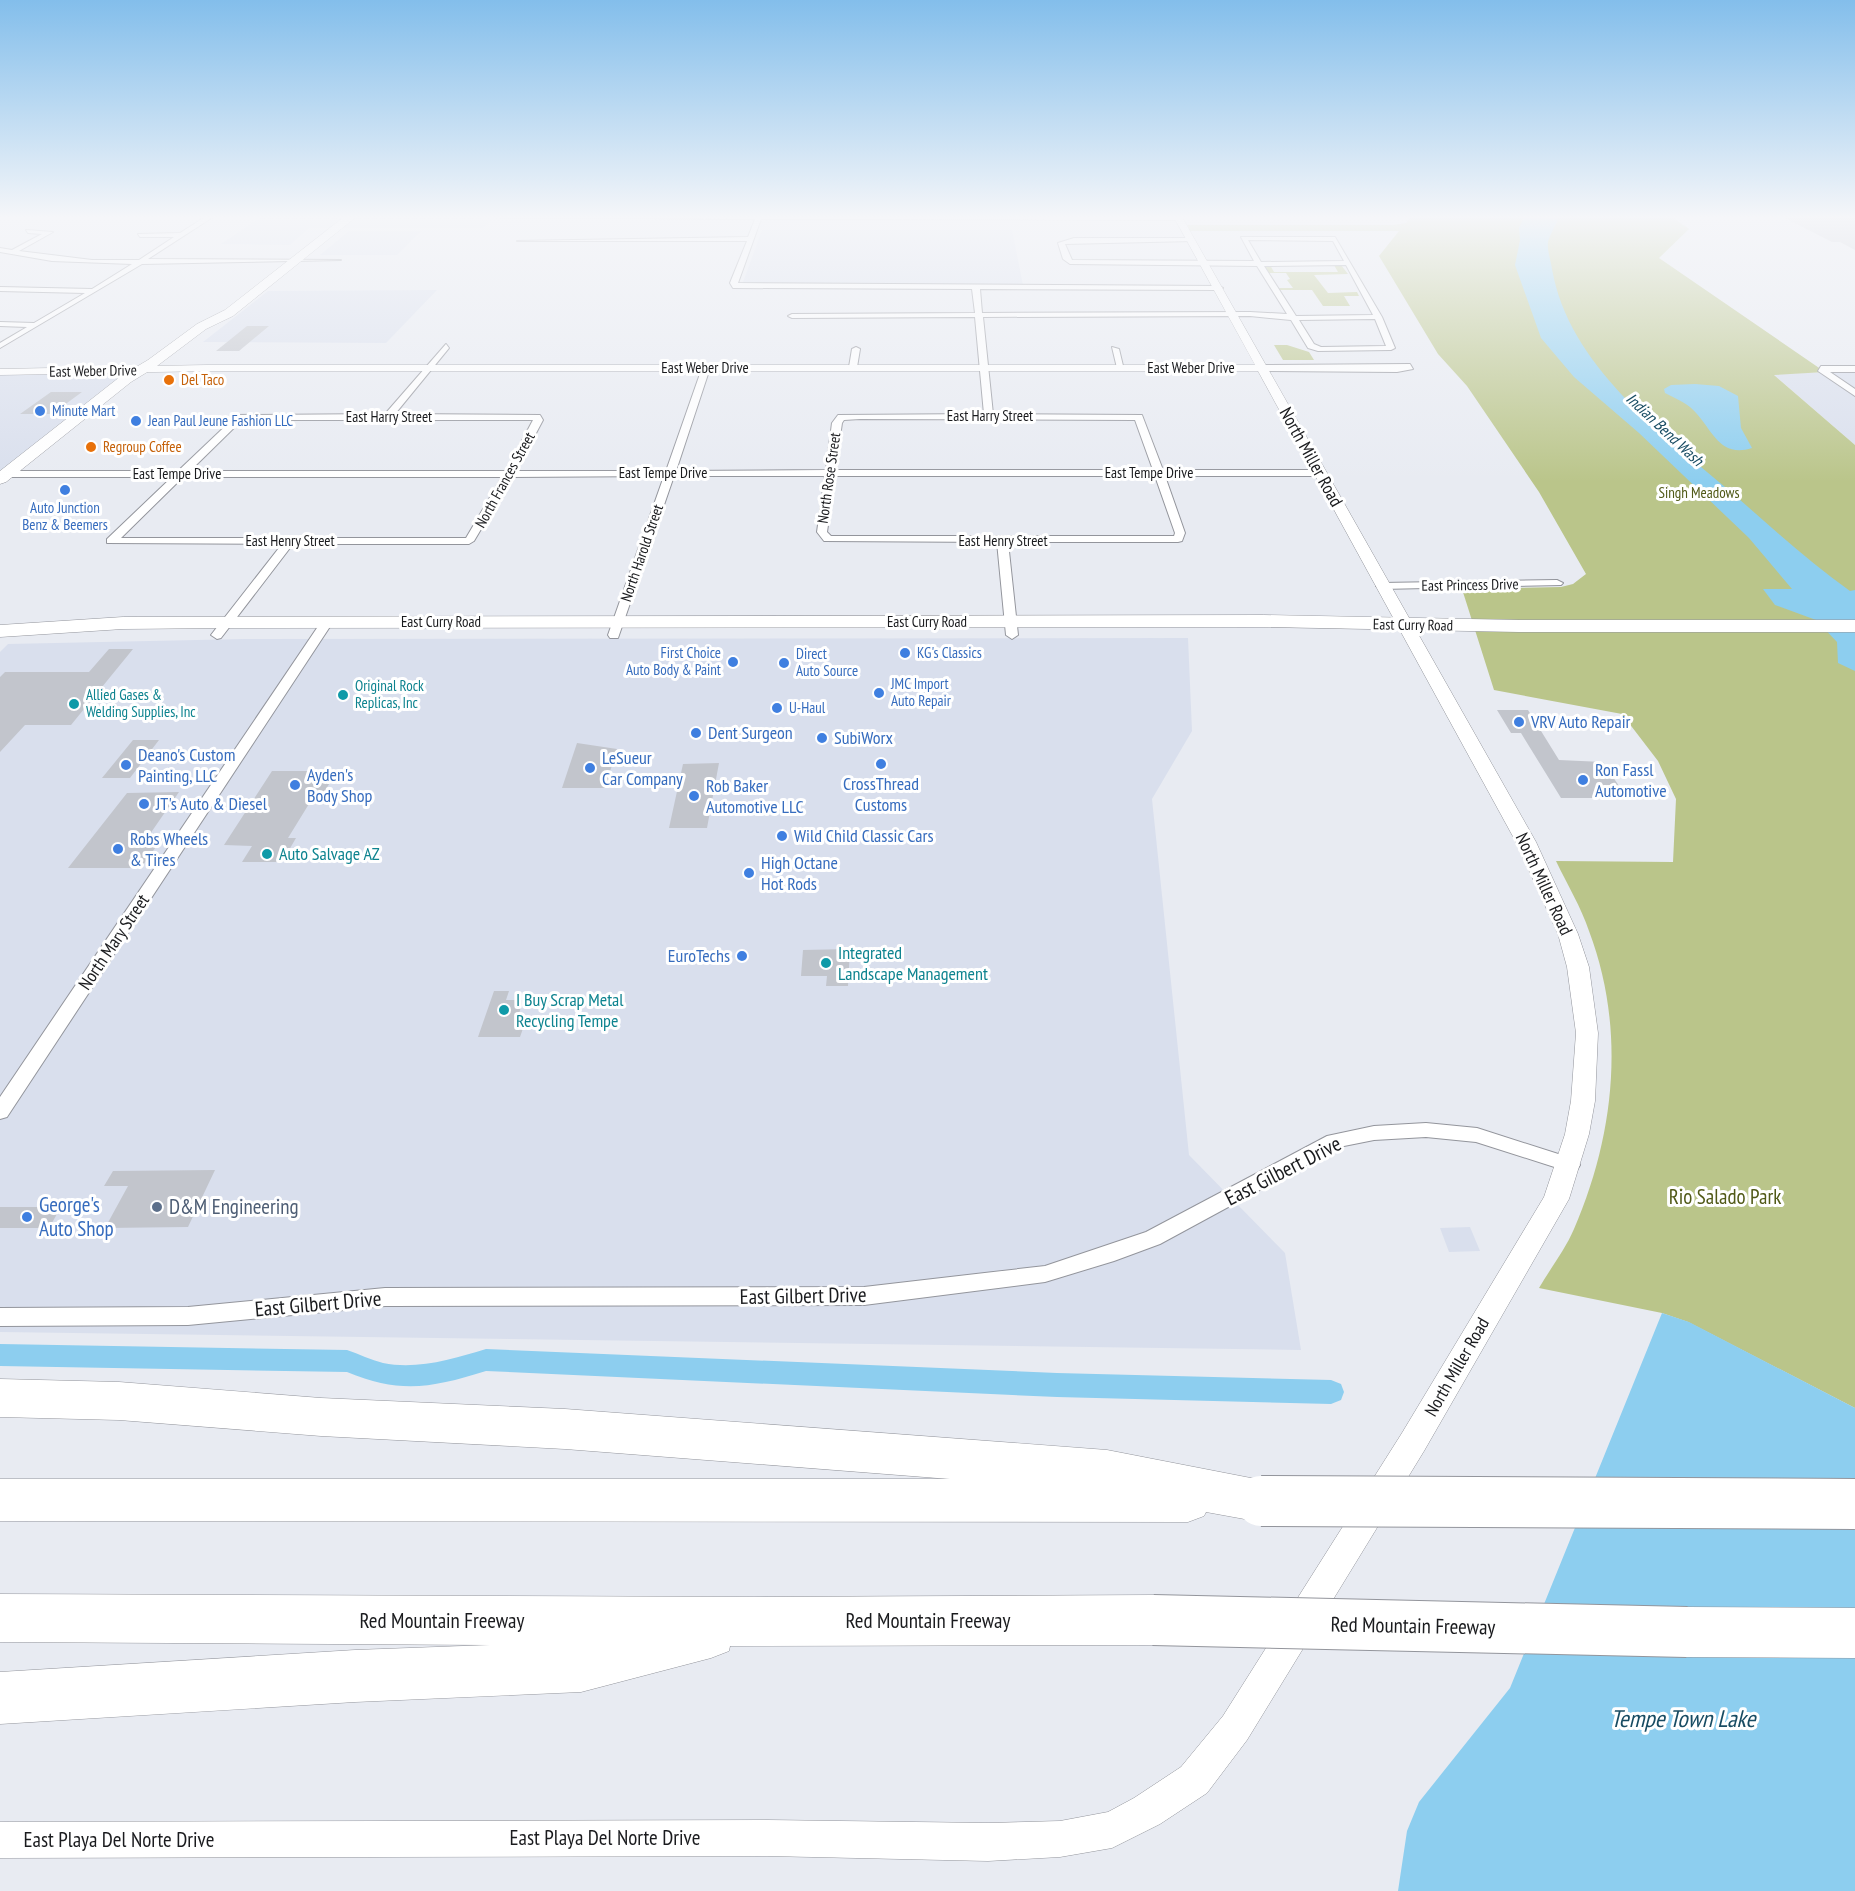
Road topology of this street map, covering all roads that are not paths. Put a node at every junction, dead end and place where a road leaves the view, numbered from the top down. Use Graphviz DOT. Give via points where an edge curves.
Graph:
graph roads {
  1 [pos="68,305"];
  2 [pos="221,305"];
  3 [pos="239,305"];
  4 [pos="978,305"];
  5 [pos="1229,305"];
  6 [pos="1285,305"];
  7 [pos="1371,305"];
  8 [pos="1234,315"];
  9 [pos="792,316"];
  10 [pos="980,316"];
  11 [pos="1293,317"];
  12 [pos="1378,317"];
  13 [pos="211,319"];
  14 [pos="0,324"];
  15 [pos="32,325"];
  16 [pos="0,346"];
  17 [pos="446,346"];
  18 [pos="856,349"];
  19 [pos="1115,349"];
  20 [pos="853,367"];
  21 [pos="1410,367"];
  22 [pos="428,368"];
  23 [pos="706,368"];
  24 [pos="984,368"];
  25 [pos="1121,368"];
  26 [pos="1262,368"];
  27 [pos="1855,369"];
  28 [pos="145,370"];
  29 [pos="0,372"];
  30 [pos="1855,393"];
  31 [pos="989,416"];
  32 [pos="388,417"];
  33 [pos="537,417"];
  34 [pos="841,417"];
  35 [pos="669,473"];
  36 [pos="830,473"];
  37 [pos="1160,473"];
  38 [pos="1319,473"];
  39 [pos="30,474"];
  40 [pos="179,474"];
  41 [pos="509,474"];
  42 [pos="3,477"];
  43 [pos="8,494"];
  44 [pos="828,539"];
  45 [pos="290,541"];
  46 [pos="469,541"];
  47 [pos="1002,541"];
  48 [pos="1557,583"];
  49 [pos="1382,586"];
  50 [pos="0,620"];
  51 [pos="123,623"];
  52 [pos="1855,626"];
  53 [pos="1012,628"];
  54 [pos="222,629"];
  55 [pos="323,629"];
  56 [pos="616,629"];
  57 [pos="0,631"];
  58 [pos="1409,631"];
  59 [pos="1813,631"];
  60 [pos="1855,636"];
  61 [pos="0,643"];
  62 [pos="0,1112"];
  63 [pos="1570,1165"];
  64 [pos="0,1317"];
  65 [pos="0,1398"];
  66 [pos="0,1500"];
  67 [pos="1261,1501"];
  68 [pos="1855,1504"];
  69 [pos="0,1618"];
  70 [pos="754,1622"];
  71 [pos="1855,1633"];
  72 [pos="0,1698"];
  73 [pos="1194,1780"];
  74 [pos="0,1840"];
  1 -- 15 [label="street"];
  2 -- 13 [label="main road" via="211,313"];
  3 -- 13 [label="main road"];
  4 -- 10 [label="street"];
  5 -- 8 [label="street, North Miller Road"];
  6 -- 11 [label="street"];
  7 -- 12 [label="street"];
  8 -- 10 [label="street"];
  8 -- 11 [label="street"];
  8 -- 26 [label="street, North Miller Road"];
  9 -- 10 [label="street"];
  10 -- 24 [label="street"];
  11 -- 12 [label="street"];
  11 -- 12 [label="street" via="1314,348 1391,348"];
  13 -- 28 [label="main road"];
  14 -- 15 [label="street"];
  15 -- 16 [label="street"];
  17 -- 22 [label="street"];
  18 -- 20 [label="street"];
  19 -- 25 [label="street"];
  20 -- 23 [label="street, East Weber Drive"];
  20 -- 24 [label="street, East Weber Drive"];
  21 -- 26 [label="street, East Weber Drive"];
  22 -- 23 [label="street, East Weber Drive"];
  22 -- 28 [label="street, East Weber Drive"];
  22 -- 32 [label="street"];
  23 -- 35 [label="street, North Harold Street"];
  24 -- 25 [label="street, East Weber Drive"];
  24 -- 31 [label="street"];
  25 -- 26 [label="street, East Weber Drive"];
  26 -- 38 [label="street, North Miller Road"];
  27 -- 30 [label="street" via="1821,369"];
  28 -- 29 [label="street, East Weber Drive"];
  28 -- 39 [label="main road" via="151,375"];
  28 -- 42 [label="main road" via="126,378"];
  31 -- 34 [label="street, East Harry Street"];
  31 -- 37 [label="street, East Harry Street" via="1139,417"];
  32 -- 33 [label="street, East Harry Street"];
  32 -- 40 [label="street, East Harry Street" via="240,417"];
  33 -- 41 [label="street, North Frances Street"];
  34 -- 36 [label="street, North Rose Street"];
  35 -- 36 [label="street, East Tempe Drive"];
  35 -- 41 [label="street, East Tempe Drive"];
  35 -- 56 [label="street, North Harold Street"];
  36 -- 37 [label="street, East Tempe Drive"];
  36 -- 44 [label="street, North Rose Street" via="822,532"];
  37 -- 38 [label="street, East Tempe Drive"];
  37 -- 47 [label="street, East Henry Street" via="1180,533 1178,539"];
  38 -- 49 [label="street, North Miller Road"];
  39 -- 40 [label="street, East Tempe Drive"];
  39 -- 42 [label="street, East Tempe Drive"];
  39 -- 43 [label="main road"];
  40 -- 41 [label="street, East Tempe Drive"];
  40 -- 45 [label="street, East Henry Street" via="111,541"];
  41 -- 46 [label="street, North Frances Street"];
  44 -- 47 [label="street, East Henry Street"];
  45 -- 46 [label="street, East Henry Street"];
  45 -- 54 [label="street"];
  47 -- 53 [label="street"];
  48 -- 49 [label="street, East Princess Drive"];
  49 -- 58 [label="street, North Miller Road"];
  50 -- 51 [label="main road"];
  51 -- 54 [label="main road, East Curry Road"];
  51 -- 57 [label="main road, East Curry Road"];
  52 -- 59 [label="main road, East Curry Road"];
  53 -- 56 [label="main road, East Curry Road"];
  53 -- 58 [label="main road, East Curry Road"];
  54 -- 55 [label="main road, East Curry Road"];
  54 -- 61 [label="main road, East Curry Road"];
  55 -- 56 [label="main road, East Curry Road"];
  55 -- 62 [label="street, North Mary Street"];
  58 -- 59 [label="main road, East Curry Road"];
  58 -- 63 [label="street, North Miller Road" via="1526,842 1569,936 1583,994 1589,1047 1584,1110"];
  59 -- 60 [label="main road, East Curry Road"];
  63 -- 64 [label="street, East Gilbert Drive" via="1477,1135 1426,1130 1374,1132 1334,1142 1152,1238 1114,1253 1045,1274 864,1296 385,1297 188,1316"];
  63 -- 73 [label="street, North Miller Road" via="1556,1199 1413,1442 1235,1728"];
  65 -- 67 [label="highway" via="119,1401 321,1417 565,1429 1107,1471"];
  66 -- 67 [label="highway"];
  67 -- 68 [label="highway, bridge"];
  69 -- 70 [label="highway, Red Mountain Freeway"];
  70 -- 71 [label="highway, Red Mountain Freeway, bridge" via="1153,1620"];
  70 -- 72 [label="highway" via="581,1666"];
  73 -- 74 [label="street, East Playa Del Norte Drive" via="1112,1830 1060,1839"];
}
